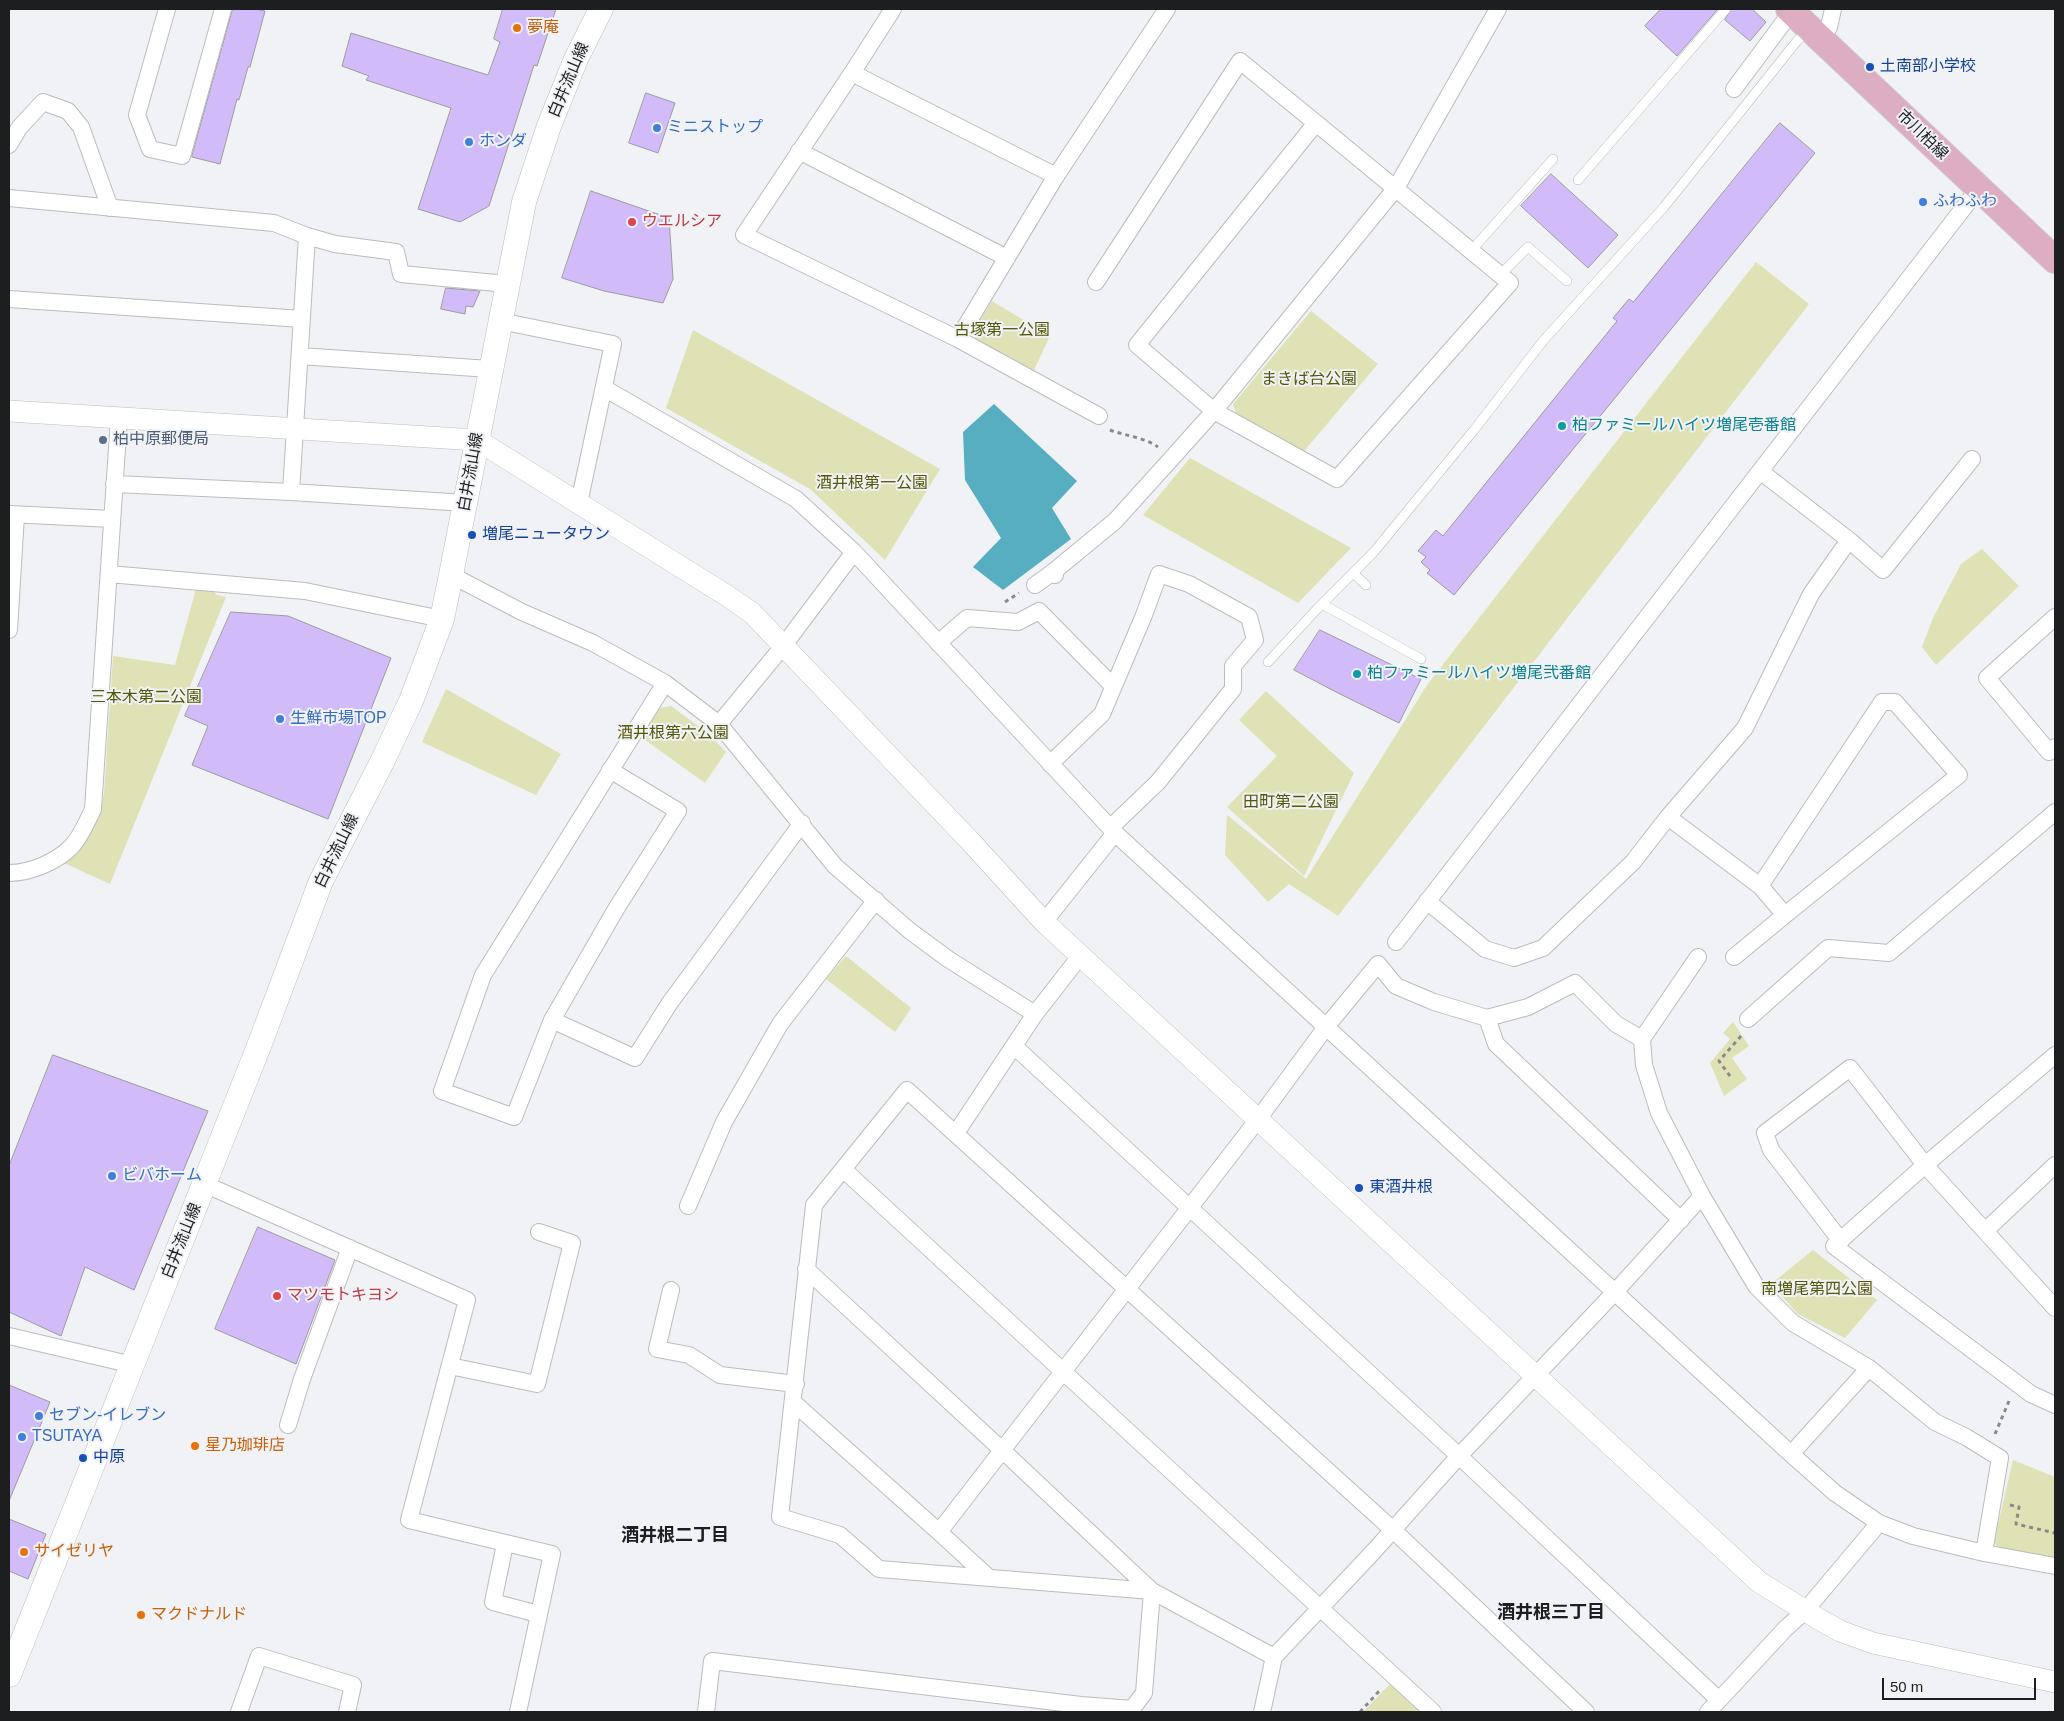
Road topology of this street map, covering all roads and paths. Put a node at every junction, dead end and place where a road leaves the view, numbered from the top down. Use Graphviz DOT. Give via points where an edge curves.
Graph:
graph roads {
  1 [pos="167,9"];
  2 [pos="223,9"];
  3 [pos="601,9"];
  4 [pos="892,9"];
  5 [pos="1167,9"];
  6 [pos="1498,9"];
  7 [pos="1726,9"];
  8 [pos="1832,9"];
  9 [pos="1803,22"];
  10 [pos="852,73"];
  11 [pos="1734,89"];
  12 [pos="1316,123"];
  13 [pos="9,145"];
  14 [pos="799,151"];
  15 [pos="1553,158"];
  16 [pos="1056,176"];
  17 [pos="1578,180"];
  18 [pos="1396,188"];
  19 [pos="1979,188"];
  20 [pos="9,198"];
  21 [pos="110,208"];
  22 [pos="307,236"];
  23 [pos="1471,251"];
  24 [pos="1007,258"];
  25 [pos="2055,260"];
  26 [pos="1500,275"];
  27 [pos="1566,281"];
  28 [pos="1096,282"];
  29 [pos="507,284"];
  30 [pos="9,300"];
  31 [pos="302,319"];
  32 [pos="500,322"];
  33 [pos="958,339"];
  34 [pos="300,356"];
  35 [pos="490,369"];
  36 [pos="604,388"];
  37 [pos="9,411"];
  38 [pos="1214,411"];
  39 [pos="1100,416"];
  40 [pos="119,418"];
  41 [pos="295,427"];
  42 [pos="477,440"];
  43 [pos="1172,458"];
  44 [pos="1972,459"];
  45 [pos="1760,471"];
  46 [pos="114,484"];
  47 [pos="291,492"];
  48 [pos="579,502"];
  49 [pos="466,503"];
  50 [pos="12,515"];
  51 [pos="112,519"];
  52 [pos="1848,540"];
  53 [pos="854,552"];
  54 [pos="1353,573"];
  55 [pos="109,574"];
  56 [pos="451,575"];
  57 [pos="1035,585"];
  58 [pos="1366,585"];
  59 [pos="1322,604"];
  60 [pos="2055,617"];
  61 [pos="442,619"];
  62 [pos="9,630"];
  63 [pos="938,643"];
  64 [pos="784,645"];
  65 [pos="1422,659"];
  66 [pos="1268,662"];
  67 [pos="664,683"];
  68 [pos="1113,686"];
  69 [pos="719,724"];
  70 [pos="2053,754"];
  71 [pos="1050,764"];
  72 [pos="610,770"];
  73 [pos="2055,812"];
  74 [pos="1668,817"];
  75 [pos="802,824"];
  76 [pos="1112,831"];
  77 [pos="9,873"];
  78 [pos="1760,886"];
  79 [pos="876,900"];
  80 [pos="1427,901"];
  81 [pos="1785,915"];
  82 [pos="1044,922"];
  83 [pos="1396,942"];
  84 [pos="1081,955"];
  85 [pos="1698,957"];
  86 [pos="1734,957"];
  87 [pos="1035,1014"];
  88 [pos="1487,1018"];
  89 [pos="1748,1019"];
  90 [pos="552,1020"];
  91 [pos="1326,1027"];
  92 [pos="1642,1039"];
  93 [pos="1014,1046"];
  94 [pos="2055,1055"];
  95 [pos="1730,1076"];
  96 [pos="1259,1118"];
  97 [pos="956,1134"];
  98 [pos="1925,1165"];
  99 [pos="2055,1165"];
  100 [pos="843,1169"];
  101 [pos="204,1184"];
  102 [pos="1702,1196"];
  103 [pos="688,1206"];
  104 [pos="1189,1208"];
  105 [pos="1681,1220"];
  106 [pos="1985,1230"];
  107 [pos="539,1232"];
  108 [pos="1841,1241"];
  109 [pos="350,1248"];
  110 [pos="806,1269"];
  111 [pos="671,1290"];
  112 [pos="1126,1290"];
  113 [pos="1614,1292"];
  114 [pos="2055,1308"];
  115 [pos="9,1336"];
  116 [pos="133,1365"];
  117 [pos="450,1366"];
  118 [pos="1869,1368"];
  119 [pos="1063,1371"];
  120 [pos="1535,1376"];
  121 [pos="796,1384"];
  122 [pos="2016,1384"];
  123 [pos="794,1403"];
  124 [pos="2055,1404"];
  125 [pos="2001,1422"];
  126 [pos="288,1425"];
  127 [pos="1002,1450"];
  128 [pos="1790,1454"];
  129 [pos="1459,1456"];
  130 [pos="1992,1500"];
  131 [pos="1879,1524"];
  132 [pos="1393,1530"];
  133 [pos="939,1532"];
  134 [pos="2055,1533"];
  135 [pos="506,1544"];
  136 [pos="1984,1553"];
  137 [pos="2055,1566"];
  138 [pos="988,1577"];
  139 [pos="1152,1591"];
  140 [pos="1321,1608"];
  141 [pos="1805,1611"];
  142 [pos="538,1614"];
  143 [pos="1274,1657"];
  144 [pos="9,1675"];
  145 [pos="1393,1675"];
  146 [pos="2055,1682"];
  147 [pos="1714,1706"];
  148 [pos="1080,1708"];
  149 [pos="239,1712"];
  150 [pos="347,1712"];
  151 [pos="518,1712"];
  152 [pos="706,1712"];
  153 [pos="1262,1712"];
  154 [pos="1360,1712"];
  155 [pos="1433,1712"];
  156 [pos="1586,1712"];
  1 -- 2 [label="street" via="137,115 150,149 182,156"];
  3 -- 29 [label="main road, 白井流山線" via="576,59 524,202"];
  4 -- 10 [label="street"];
  5 -- 16 [label="street"];
  6 -- 18 [label="street"];
  7 -- 17 [label="lane"];
  8 -- 9 [label="street" via="1829,27"];
  9 -- 11 [label="street"];
  9 -- 19 [label="main road, 市川柏線"];
  9 -- 54 [label="lane" via="1798,41 1664,207 1543,341 1455,453"];
  10 -- 14 [label="street"];
  10 -- 16 [label="street"];
  12 -- 18 [label="street"];
  12 -- 28 [label="street" via="1240,61"];
  12 -- 38 [label="street" via="1137,345"];
  13 -- 21 [label="street" via="19,128 43,102 68,111 81,127"];
  14 -- 24 [label="street"];
  14 -- 33 [label="street" via="744,235"];
  15 -- 23 [label="lane"];
  16 -- 24 [label="street"];
  18 -- 23 [label="street"];
  18 -- 38 [label="street"];
  19 -- 25 [label="main road, 市川柏線"];
  19 -- 45 [label="street"];
  20 -- 21 [label="street"];
  21 -- 22 [label="street" via="274,223"];
  22 -- 29 [label="street" via="335,244 396,252 401,274"];
  22 -- 31 [label="street"];
  23 -- 26 [label="street"];
  24 -- 33 [label="street"];
  26 -- 27 [label="lane" via="1528,247"];
  26 -- 38 [label="street" via="1510,283 1337,479"];
  29 -- 32 [label="main road, 白井流山線"];
  30 -- 31 [label="street"];
  31 -- 34 [label="street"];
  32 -- 35 [label="main road, 白井流山線"];
  32 -- 36 [label="street" via="613,344"];
  33 -- 39 [label="street"];
  34 -- 35 [label="street"];
  34 -- 41 [label="street"];
  35 -- 42 [label="main road, 白井流山線"];
  36 -- 48 [label="street"];
  36 -- 53 [label="street" via="796,499"];
  37 -- 40 [label="street"];
  38 -- 43 [label="street"];
  39 -- 43 [label="path" via="1100,426 1155,444"];
  40 -- 41 [label="street"];
  40 -- 46 [label="street"];
  41 -- 42 [label="street"];
  41 -- 47 [label="street"];
  42 -- 48 [label="street"];
  42 -- 49 [label="main road, 白井流山線"];
  43 -- 57 [label="street" via="1115,521"];
  44 -- 52 [label="street" via="1883,570"];
  45 -- 52 [label="street"];
  45 -- 80 [label="street"];
  46 -- 47 [label="street"];
  46 -- 51 [label="street"];
  47 -- 49 [label="street"];
  48 -- 64 [label="street" via="752,613"];
  49 -- 56 [label="main road, 白井流山線"];
  50 -- 51 [label="street"];
  50 -- 62 [label="street"];
  51 -- 55 [label="street"];
  52 -- 74 [label="street" via="1811,594 1745,728"];
  53 -- 63 [label="street"];
  53 -- 64 [label="street"];
  54 -- 58 [label="lane"];
  54 -- 59 [label="lane"];
  55 -- 61 [label="street" via="305,591"];
  55 -- 77 [label="street" via="93,809 71,847 46,864"];
  56 -- 61 [label="main road, 白井流山線"];
  56 -- 67 [label="street" via="522,612 594,643"];
  59 -- 65 [label="lane"];
  59 -- 66 [label="lane"];
  60 -- 70 [label="street" via="1987,678"];
  61 -- 101 [label="main road, 白井流山線" via="411,701 321,881"];
  63 -- 68 [label="street" via="967,618 1018,622 1039,611"];
  63 -- 71 [label="street"];
  64 -- 69 [label="street"];
  64 -- 82 [label="street"];
  67 -- 69 [label="street"];
  67 -- 72 [label="street"];
  68 -- 71 [label="street" via="1102,714"];
  68 -- 76 [label="street" via="1159,574 1189,584 1249,617 1255,640 1233,666 1233,688 1158,782"];
  69 -- 75 [label="street"];
  71 -- 76 [label="street"];
  72 -- 90 [label="street" via="678,811"];
  72 -- 90 [label="street" via="483,975 442,1091 514,1117"];
  73 -- 89 [label="street" via="1889,953 1828,948"];
  74 -- 78 [label="street"];
  74 -- 80 [label="street" via="1633,862 1543,948 1514,958 1485,949"];
  75 -- 79 [label="street" via="835,866"];
  75 -- 90 [label="street" via="669,1004 635,1058"];
  76 -- 82 [label="street"];
  76 -- 91 [label="street"];
  78 -- 81 [label="street"];
  78 -- 81 [label="street" via="1882,702 1895,702 1959,775"];
  79 -- 87 [label="street" via="910,932"];
  79 -- 103 [label="street" via="780,1024 724,1122"];
  80 -- 83 [label="street"];
  81 -- 86 [label="street"];
  82 -- 84 [label="street"];
  84 -- 87 [label="street"];
  84 -- 96 [label="street"];
  85 -- 92 [label="street"];
  87 -- 93 [label="street"];
  88 -- 91 [label="street" via="1396,986 1378,964"];
  88 -- 92 [label="street" via="1528,1008 1575,984 1616,1024"];
  88 -- 105 [label="street" via="1496,1044"];
  89 -- 95 [label="path" via="1740,1038 1720,1061"];
  91 -- 96 [label="street"];
  91 -- 113 [label="street"];
  92 -- 102 [label="street" via="1644,1065 1659,1113"];
  93 -- 97 [label="street"];
  93 -- 104 [label="street"];
  94 -- 98 [label="street"];
  96 -- 104 [label="street"];
  96 -- 120 [label="street"];
  97 -- 100 [label="street" via="907,1090"];
  97 -- 112 [label="street"];
  98 -- 106 [label="street"];
  98 -- 108 [label="street"];
  98 -- 108 [label="street" via="1850,1068 1765,1133 1771,1150"];
  99 -- 106 [label="street"];
  100 -- 110 [label="street" via="814,1206"];
  100 -- 119 [label="street"];
  101 -- 109 [label="street"];
  101 -- 116 [label="main road, 白井流山線"];
  102 -- 105 [label="street"];
  102 -- 118 [label="street" via="1756,1286 1793,1323"];
  104 -- 112 [label="street"];
  104 -- 129 [label="street"];
  105 -- 113 [label="street"];
  106 -- 114 [label="street"];
  107 -- 117 [label="street" via="572,1243 537,1384"];
  108 -- 122 [label="street" via="1834,1246"];
  109 -- 117 [label="street" via="467,1300"];
  109 -- 126 [label="street"];
  110 -- 121 [label="street"];
  110 -- 127 [label="street"];
  111 -- 121 [label="street" via="657,1349 689,1355 720,1375"];
  112 -- 119 [label="street"];
  112 -- 132 [label="street"];
  113 -- 120 [label="street"];
  113 -- 128 [label="street"];
  115 -- 116 [label="street"];
  116 -- 144 [label="main road, 白井流山線"];
  117 -- 135 [label="street" via="409,1520"];
  118 -- 128 [label="street"];
  118 -- 130 [label="street" via="1936,1422 2000,1458"];
  119 -- 127 [label="street"];
  119 -- 140 [label="street"];
  120 -- 129 [label="street"];
  120 -- 141 [label="street" via="1759,1582"];
  121 -- 123 [label="street"];
  122 -- 124 [label="street"];
  122 -- 125 [label="path"];
  123 -- 133 [label="street"];
  123 -- 138 [label="street" via="780,1517 840,1535 879,1568"];
  127 -- 133 [label="street"];
  127 -- 139 [label="street"];
  128 -- 131 [label="street" via="1835,1493"];
  129 -- 132 [label="street"];
  129 -- 147 [label="street"];
  130 -- 134 [label="path" via="2019,1507 2016,1524"];
  130 -- 136 [label="street"];
  131 -- 136 [label="street" via="1913,1536"];
  131 -- 141 [label="street"];
  132 -- 140 [label="street"];
  132 -- 156 [label="street"];
  133 -- 138 [label="street"];
  135 -- 142 [label="street" via="493,1602"];
  135 -- 142 [label="street" via="552,1554"];
  136 -- 137 [label="street"];
  138 -- 139 [label="street"];
  139 -- 143 [label="street"];
  139 -- 148 [label="street" via="1144,1692 1132,1708"];
  140 -- 143 [label="street"];
  140 -- 145 [label="street"];
  141 -- 146 [label="street" via="1840,1631 1873,1643"];
  141 -- 147 [label="street"];
  142 -- 151 [label="street"];
  143 -- 153 [label="street"];
  145 -- 154 [label="path"];
  145 -- 155 [label="street"];
  148 -- 152 [label="street" via="712,1661"];
  149 -- 150 [label="street" via="259,1656 353,1685"];
}
